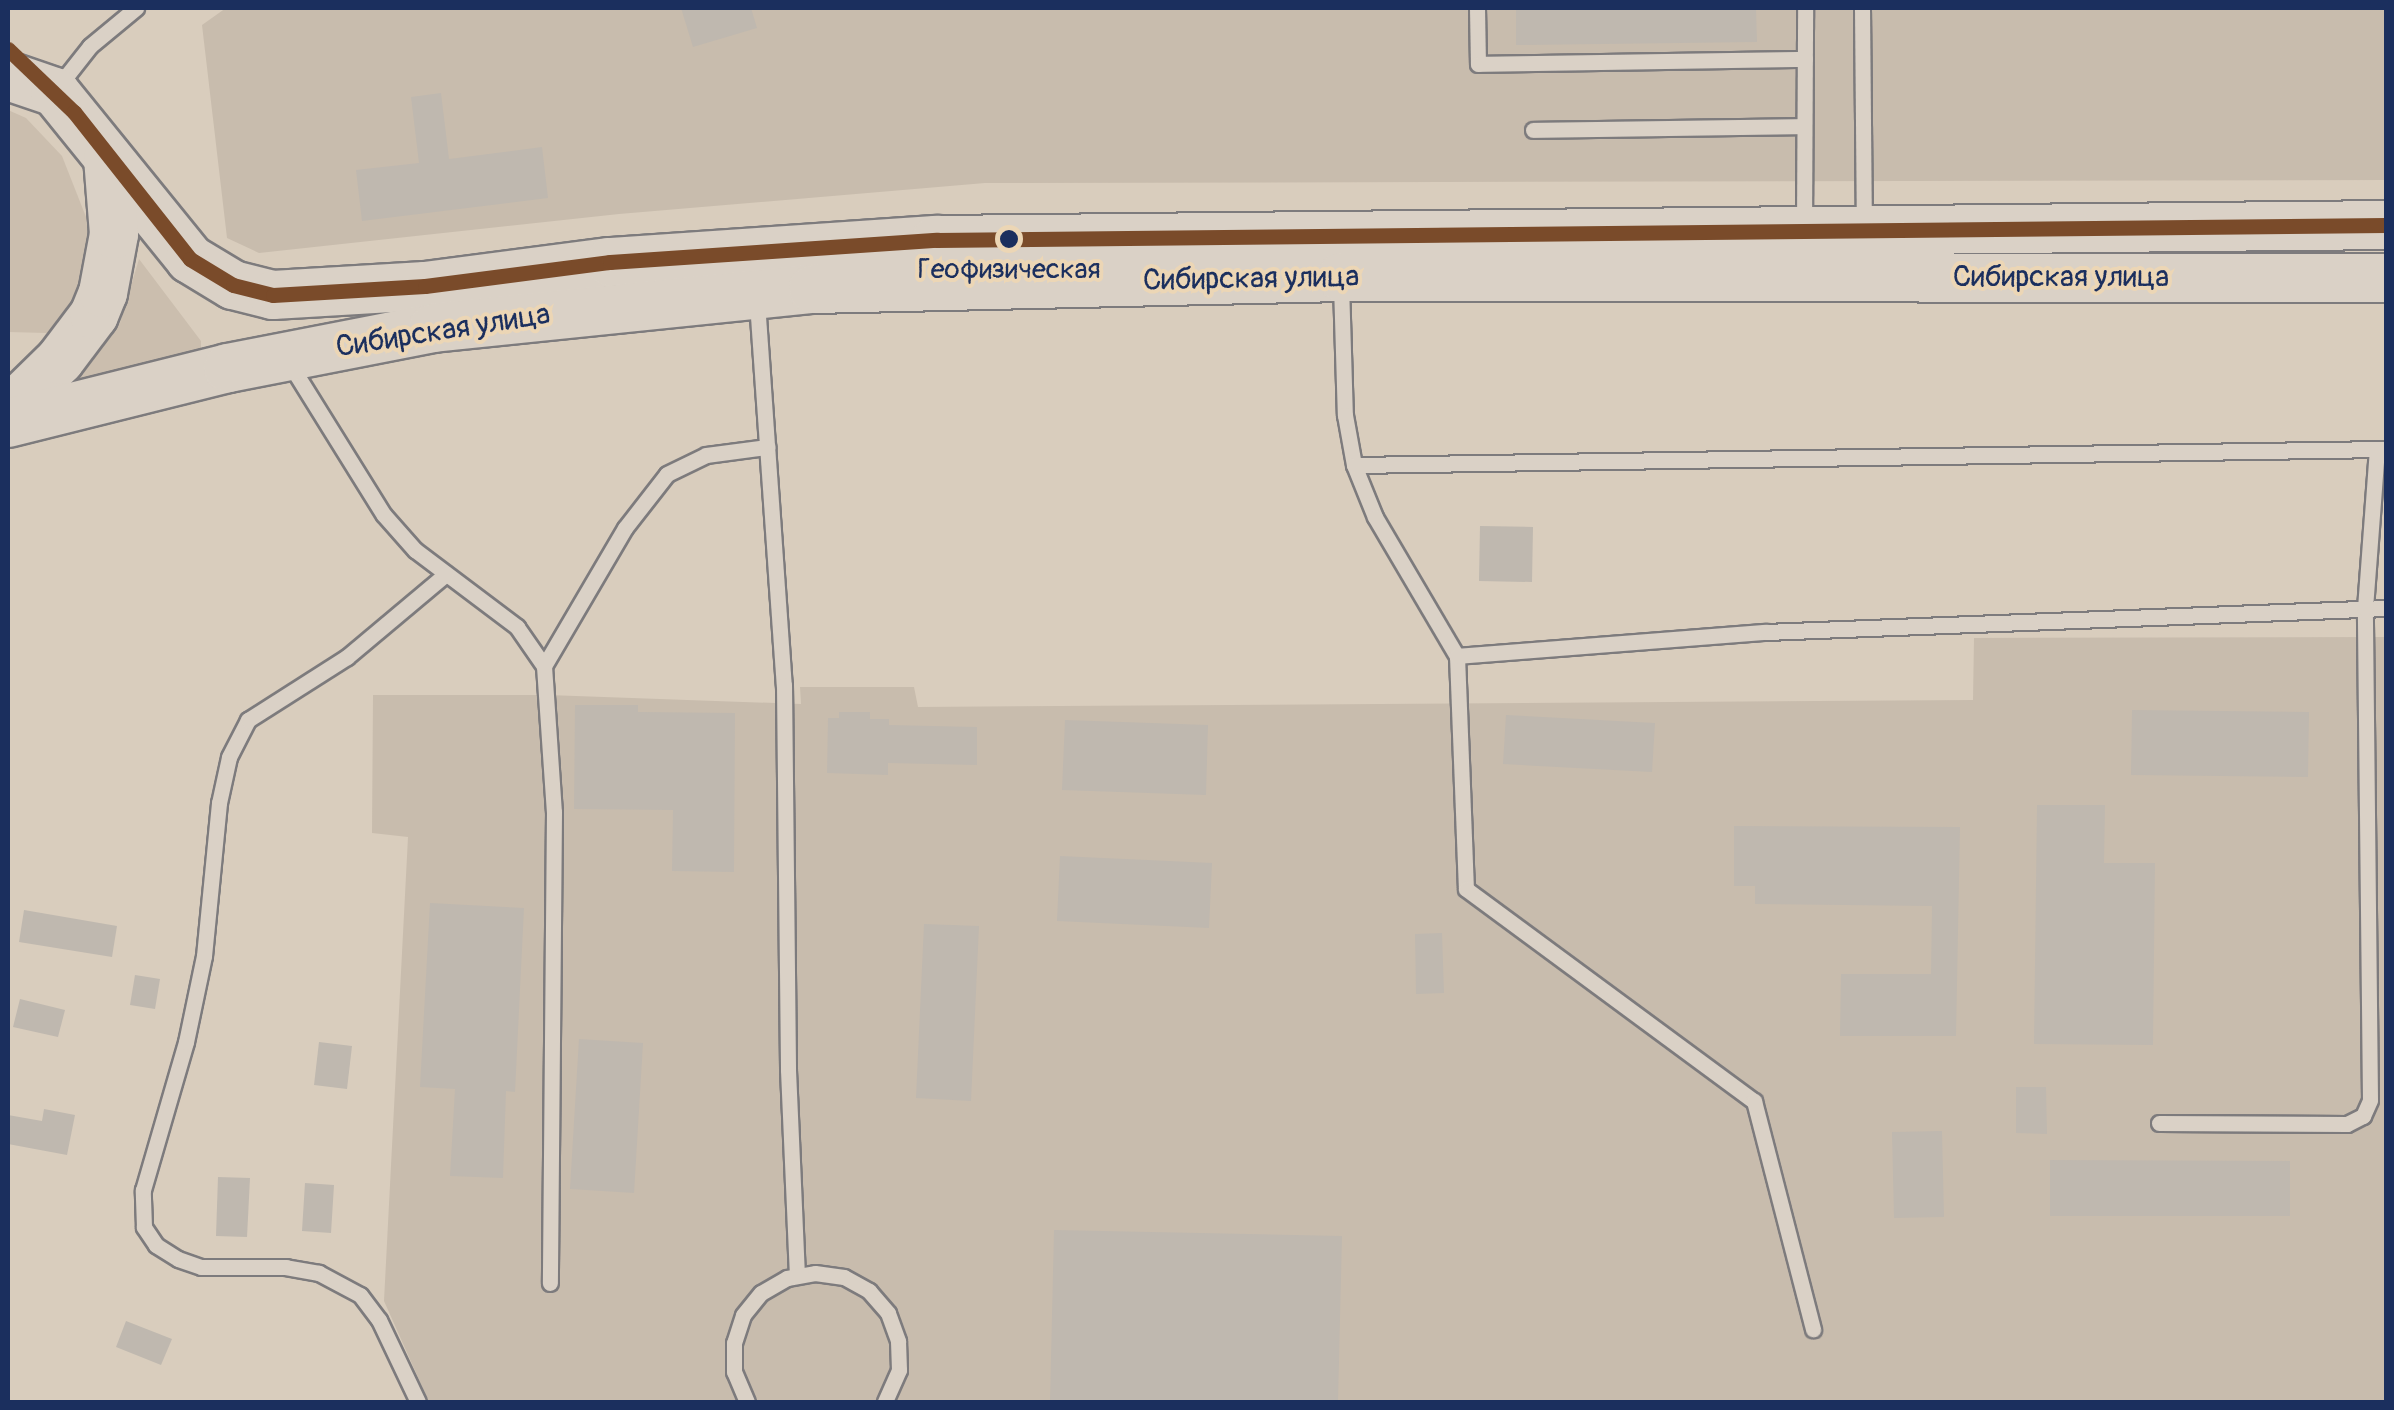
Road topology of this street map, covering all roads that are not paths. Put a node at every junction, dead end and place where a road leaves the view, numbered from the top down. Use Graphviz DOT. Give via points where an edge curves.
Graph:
graph roads {
  1 [pos="136,8"];
  2 [pos="1477,8"];
  3 [pos="1805,8"];
  4 [pos="1862,8"];
  5 [pos="1805,60"];
  6 [pos="8,76"];
  7 [pos="55,92"];
  8 [pos="1804,126"];
  9 [pos="1533,130"];
  10 [pos="108,154"];
  11 [pos="2386,225"];
  12 [pos="1864,230"];
  13 [pos="1804,231"];
  14 [pos="1341,277"];
  15 [pos="2386,278"];
  16 [pos="757,293"];
  17 [pos="286,358"];
  18 [pos="8,411"];
  19 [pos="8,424"];
  20 [pos="767,447"];
  21 [pos="2382,450"];
  22 [pos="1354,464"];
  23 [pos="446,574"];
  24 [pos="2366,608"];
  25 [pos="2386,608"];
  26 [pos="1458,656"];
  27 [pos="544,666"];
  28 [pos="2158,1124"];
  29 [pos="797,1276"];
  30 [pos="550,1282"];
  31 [pos="1813,1329"];
  32 [pos="418,1402"];
  33 [pos="747,1402"];
  34 [pos="885,1402"];
  1 -- 7 [label="lane" via="90,46"];
  2 -- 5 [label="lane" via="1478,64"];
  3 -- 5 [label="lane"];
  4 -- 12 [label="lane"];
  5 -- 8 [label="lane"];
  6 -- 7 [label="main road"];
  7 -- 10 [label="main road, Сибирская улица"];
  8 -- 9 [label="lane"];
  8 -- 13 [label="lane"];
  10 -- 13 [label="main road, Сибирская улица" via="190,259 233,285 273,295 425,286 610,262 936,240"];
  10 -- 18 [label="main road" via="114,234 103,293 60,360"];
  11 -- 12 [label="main road, Сибирская улица"];
  12 -- 13 [label="main road, Сибирская улица"];
  14 -- 15 [label="main road, Сибирская улица"];
  14 -- 16 [label="main road, Сибирская улица"];
  14 -- 22 [label="lane" via="1345,415"];
  16 -- 17 [label="main road, Сибирская улица" via="433,328"];
  16 -- 20 [label="lane"];
  17 -- 19 [label="main road, Сибирская улица"];
  17 -- 23 [label="lane" via="384,515"];
  20 -- 27 [label="lane" via="706,455 667,474 625,528"];
  20 -- 29 [label="lane" via="784,685"];
  21 -- 22 [label="lane"];
  21 -- 24 [label="lane"];
  22 -- 26 [label="lane" via="1376,517"];
  23 -- 27 [label="lane" via="517,627"];
  23 -- 32 [label="lane" via="347,657 248,720 229,757 193,1008 143,1190 144,1227 178,1259 319,1273 360,1295"];
  24 -- 25 [label="lane"];
  24 -- 26 [label="lane" via="1765,632"];
  24 -- 28 [label="lane" via="2370,1100 2363,1116 2346,1124"];
  26 -- 31 [label="lane" via="1466,890 1754,1102"];
  27 -- 30 [label="lane" via="554,812"];
  29 -- 33 [label="lane" via="762,1292 743,1315 734,1372"];
  29 -- 34 [label="lane" via="844,1277 888,1314 899,1370"];
}
